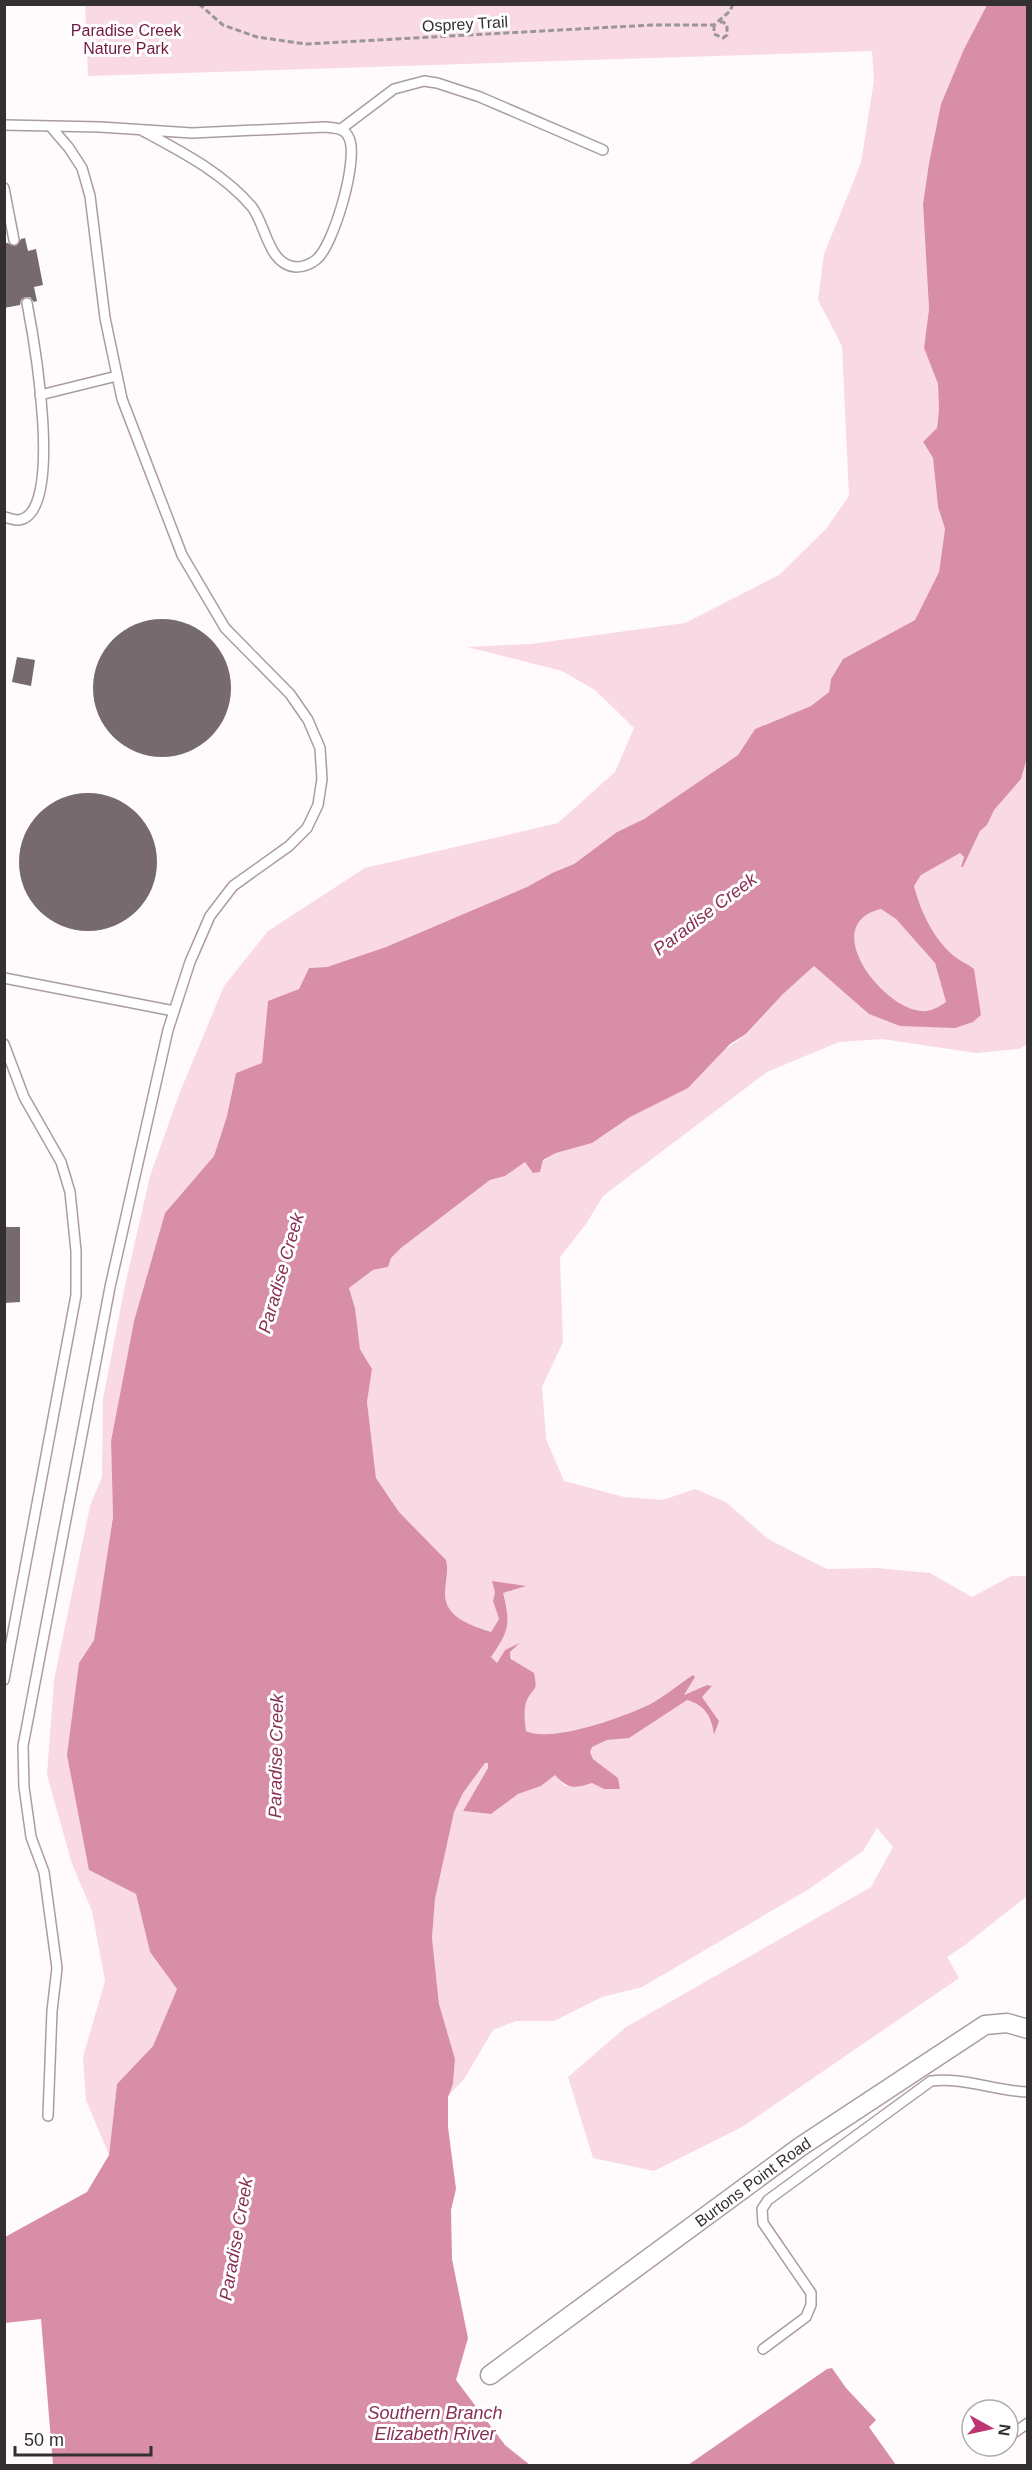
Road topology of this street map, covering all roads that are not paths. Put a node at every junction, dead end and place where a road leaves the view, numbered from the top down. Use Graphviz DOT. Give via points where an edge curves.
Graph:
graph roads {
  1 [pos="4,125"];
  2 [pos="51,127"];
  3 [pos="341,129"];
  4 [pos="143,131"];
  5 [pos="603,150"];
  6 [pos="4,188"];
  7 [pos="14,240"];
  8 [pos="27,303"];
  9 [pos="117,376"];
  10 [pos="40,395"];
  11 [pos="4,517"];
  12 [pos="4,978"];
  13 [pos="174,1011"];
  14 [pos="4,1044"];
  15 [pos="4,1680"];
  16 [pos="1028,2029"];
  17 [pos="1028,2092"];
  18 [pos="48,2116"];
  19 [pos="763,2349"];
  20 [pos="490,2375"];
  1 -- 2 [label="lane"];
  2 -- 4 [label="lane"];
  2 -- 9 [label="lane" via="82,168 90,196 105,318"];
  3 -- 4 [label="lane"];
  3 -- 4 [label="lane" via="349,137 351,152 346,192 330,238 318,258 298,267 275,256 253,209 230,186 193,158"];
  3 -- 5 [label="lane" via="394,89 424,81 480,97"];
  6 -- 7 [label="lane"];
  8 -- 10 [label="lane"];
  9 -- 10 [label="lane"];
  9 -- 13 [label="lane" via="122,399 182,555 225,628 290,694 308,720 320,748 321,788 307,828 289,846 233,886 210,916"];
  10 -- 11 [label="lane" via="40,495 27,516 20,520"];
  12 -- 13 [label="lane"];
  13 -- 18 [label="lane" via="110,1287 23,1746 31,1838 44,1872 57,1968"];
  14 -- 15 [label="lane" via="24,1097 61,1162 70,1192 76,1251 76,1295"];
  16 -- 20 [label="street, Burtons Point Road" via="1007,2023 985,2025 800,2147"];
  17 -- 19 [label="lane" via="948,2079 932,2081 768,2200 762,2209 763,2223 811,2293 811,2305 806,2317"];
}
